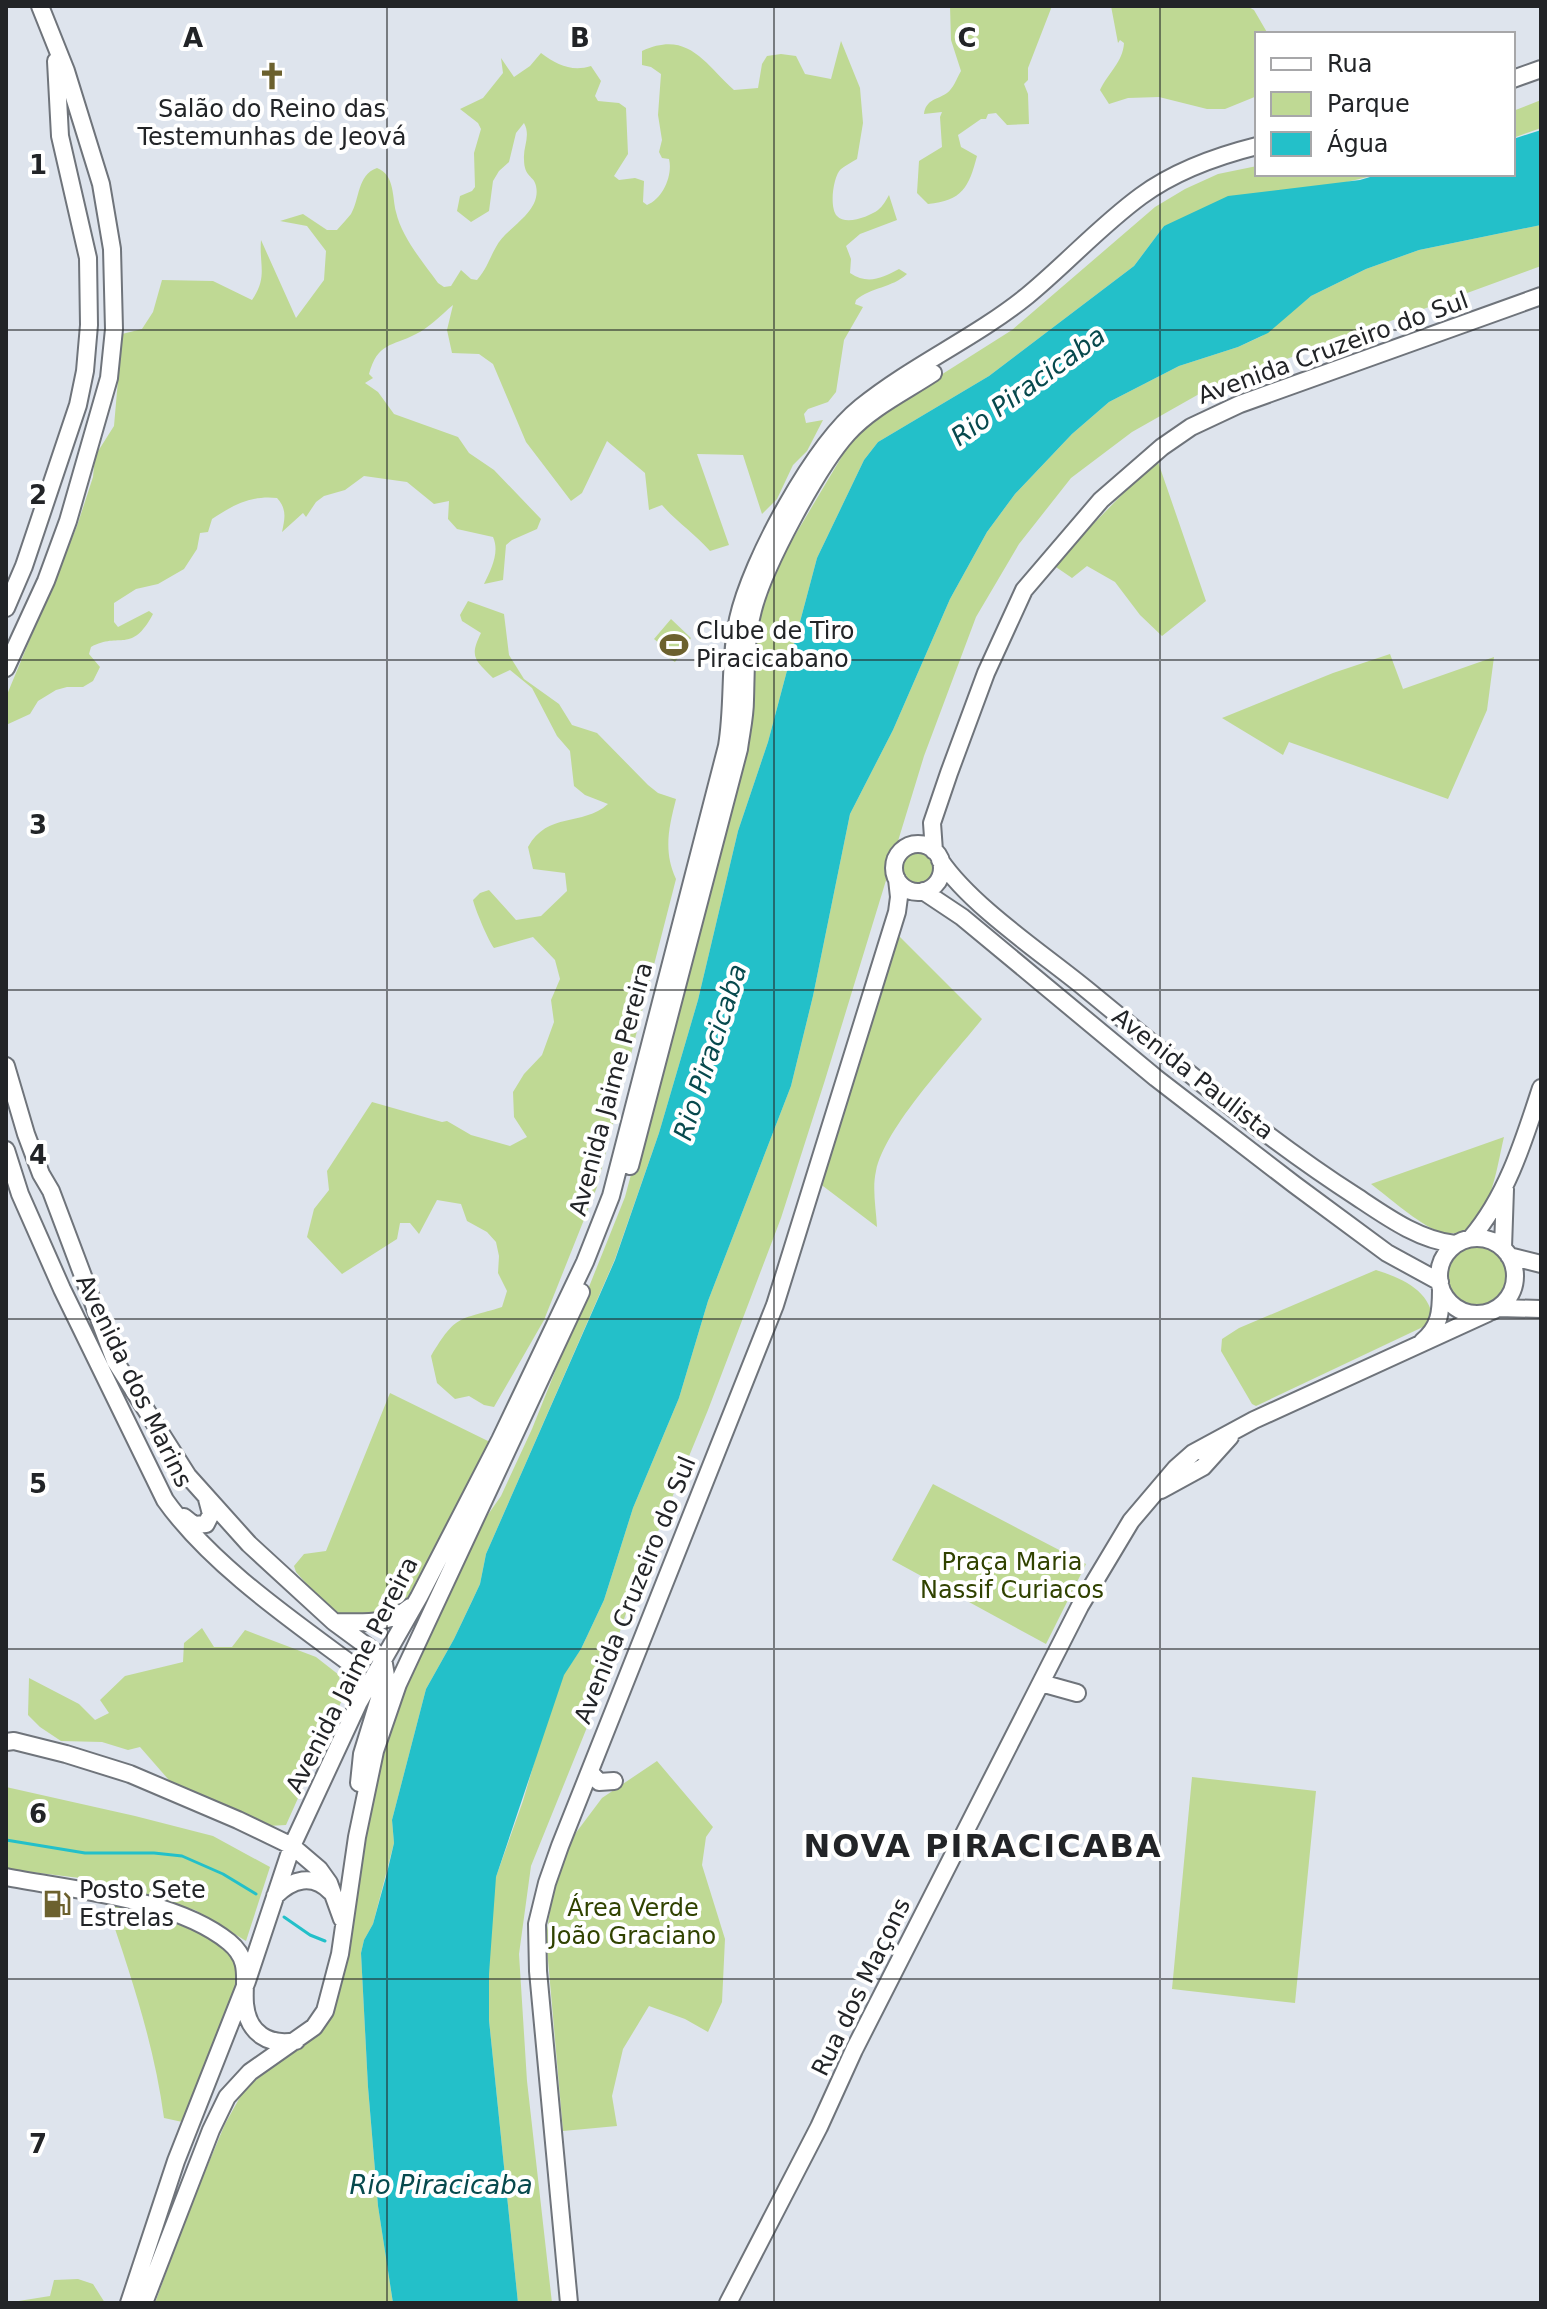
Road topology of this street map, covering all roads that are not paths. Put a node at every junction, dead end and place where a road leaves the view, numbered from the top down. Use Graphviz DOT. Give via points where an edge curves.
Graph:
graph roads {
  1 [pos="40,6"];
  2 [pos="52,31"];
  3 [pos="1541,69"];
  4 [pos="1515,78"];
  5 [pos="1541,80"];
  6 [pos="1515,89"];
  7 [pos="1255,147"];
  8 [pos="90,153"];
  9 [pos="1255,157"];
  10 [pos="67,168"];
  11 [pos="101,184"];
  12 [pos="78,205"];
  13 [pos="1541,296"];
  14 [pos="6,608"];
  15 [pos="6,668"];
  16 [pos="932,823"];
  17 [pos="911,845"];
  18 [pos="937,856"];
  19 [pos="897,879"];
  20 [pos="964,889"];
  21 [pos="922,891"];
  22 [pos="945,904"];
  23 [pos="897,912"];
  24 [pos="1169,1058"];
  25 [pos="6,1066"];
  26 [pos="1156,1078"];
  27 [pos="1201,1082"];
  28 [pos="1541,1088"];
  29 [pos="10,1092"];
  30 [pos="1187,1102"];
  31 [pos="6,1150"];
  32 [pos="1505,1184"];
  33 [pos="31,1220"];
  34 [pos="1463,1241"];
  35 [pos="70,1242"];
  36 [pos="1506,1252"];
  37 [pos="1541,1264"];
  38 [pos="1441,1286"];
  39 [pos="1541,1309"];
  40 [pos="1493,1310"];
  41 [pos="1415,1348"];
  42 [pos="152,1475"];
  43 [pos="188,1476"];
  44 [pos="207,1499"];
  45 [pos="165,1500"];
  46 [pos="419,1597"];
  47 [pos="334,1622"];
  48 [pos="383,1658"];
  49 [pos="1041,1683"];
  50 [pos="1077,1693"];
  51 [pos="359,1702"];
  52 [pos="6,1742"];
  53 [pos="590,1772"];
  54 [pos="614,1781"];
  55 [pos="357,1837"];
  56 [pos="292,1846"];
  57 [pos="6,1877"];
  58 [pos="274,1897"];
  59 [pos="336,1899"];
  60 [pos="344,1925"];
  61 [pos="247,1981"];
  62 [pos="298,2040"];
  63 [pos="730,2298"];
  64 [pos="129,2303"];
  65 [pos="144,2303"];
  66 [pos="569,2303"];
  67 [pos="716,2303"];
  1 -- 2 [label="street"];
  2 -- 8 [label="street"];
  2 -- 10 [label="street"];
  3 -- 4 [label="street"];
  5 -- 6 [label="street"];
  7 -- 46 [label="street, Avenida Jaime Pereira" via="1214,158 1142,195 999,319 862,406 838,427 810,466 758,560 738,618 727,746 611,1196 585,1262"];
  8 -- 10 [label="street"];
  8 -- 11 [label="street"];
  9 -- 55 [label="street, Avenida Jaime Pereira" via="1215,167 1149,202 1006,327 870,413 830,457 792,523 753,610 739,749 621,1195 553,1355 398,1684 375,1751"];
  10 -- 12 [label="street"];
  11 -- 12 [label="street" via="94,209"];
  11 -- 15 [label="street" via="115,288 109,378 68,521"];
  12 -- 14 [label="street" via="88,258 85,371 78,405"];
  13 -- 16 [label="street, Avenida Cruzeiro do Sul" via="1240,404 1191,427 1121,482 1024,590 986,673"];
  16 -- 17 [label="street, Avenida Cruzeiro do Sul"];
  16 -- 18 [label="street, Avenida Cruzeiro do Sul"];
  17 -- 18 [label="street" via="924,845"];
  17 -- 19 [label="street" via="898,855"];
  18 -- 20 [label="street, Avenida Paulista"];
  18 -- 21 [label="street" via="941,876"];
  19 -- 21 [label="street" via="908,890"];
  19 -- 23 [label="street, Avenida Cruzeiro do Sul"];
  20 -- 22 [label="street" via="950,892"];
  20 -- 24 [label="street, Avenida Paulista"];
  21 -- 22 [label="street, Avenida Paulista"];
  21 -- 23 [label="street"];
  22 -- 26 [label="street, Avenida Paulista"];
  23 -- 53 [label="street, Avenida Cruzeiro do Sul" via="775,1305"];
  24 -- 26 [label="street"];
  24 -- 27 [label="street, Avenida Paulista"];
  25 -- 29 [label="street, Avenida dos Marins"];
  26 -- 30 [label="street, Avenida Paulista"];
  27 -- 30 [label="street"];
  27 -- 34 [label="street, Avenida Paulista" via="1380,1212 1430,1239"];
  28 -- 32 [label="street"];
  29 -- 35 [label="street, Avenida dos Marins"];
  30 -- 38 [label="street, Avenida Paulista" via="1387,1253"];
  31 -- 33 [label="street, Avenida dos Marins"];
  32 -- 34 [label="street" via="1490,1214"];
  32 -- 36 [label="street"];
  33 -- 35 [label="street" via="50,1217"];
  33 -- 42 [label="street, Avenida dos Marins"];
  34 -- 36 [label="street" via="1494,1242"];
  34 -- 38 [label="street" via="1440,1265"];
  35 -- 43 [label="street, Avenida dos Marins" via="115,1361"];
  36 -- 37 [label="street"];
  36 -- 40 [label="street" via="1514,1267 1513,1290"];
  38 -- 40 [label="street" via="1447,1300 1466,1313"];
  38 -- 41 [label="street, Rua dos Maçons" via="1440,1317"];
  39 -- 40 [label="street"];
  40 -- 41 [label="street, Rua dos Maçons"];
  41 -- 49 [label="street, Rua dos Maçons" via="1254,1420 1176,1468 1131,1521"];
  42 -- 43 [label="street" via="158,1464 167,1462"];
  42 -- 45 [label="street, Avenida dos Marins"];
  43 -- 44 [label="street, Avenida dos Marins"];
  44 -- 45 [label="street" via="211,1514 202,1526"];
  44 -- 47 [label="street, Avenida dos Marins"];
  45 -- 51 [label="street, Avenida dos Marins" via="234,1574 347,1661 357,1677"];
  46 -- 47 [label="street" via="392,1619"];
  46 -- 48 [label="street, Avenida Jaime Pereira"];
  47 -- 48 [label="street, Avenida dos Marins"];
  48 -- 51 [label="street, Avenida Jaime Pereira"];
  48 -- 55 [label="street" via="386,1676 362,1754"];
  49 -- 50 [label="street"];
  49 -- 63 [label="street, Rua dos Maçons"];
  51 -- 56 [label="street, Avenida Jaime Pereira"];
  52 -- 56 [label="street" via="130,1774"];
  53 -- 54 [label="street" via="599,1782"];
  53 -- 66 [label="street, Avenida Cruzeiro do Sul" via="547,1883 537,1924"];
  55 -- 60 [label="street, Avenida Jaime Pereira"];
  56 -- 58 [label="street, Avenida Jaime Pereira"];
  56 -- 59 [label="street" via="319,1869"];
  57 -- 61 [label="street" via="94,1891 167,1911 231,1943 243,1960"];
  58 -- 59 [label="street" via="286,1885 314,1880"];
  58 -- 61 [label="street, Avenida Jaime Pereira"];
  59 -- 60 [label="street"];
  60 -- 62 [label="street, Avenida Jaime Pereira" via="325,2011"];
  61 -- 62 [label="street" via="244,2001 256,2031 280,2044"];
  61 -- 64 [label="street, Avenida Jaime Pereira" via="186,2133"];
  62 -- 65 [label="street, Avenida Jaime Pereira" via="250,2072 227,2097"];
  63 -- 67 [label="street, Rua dos Maçons"];
}
